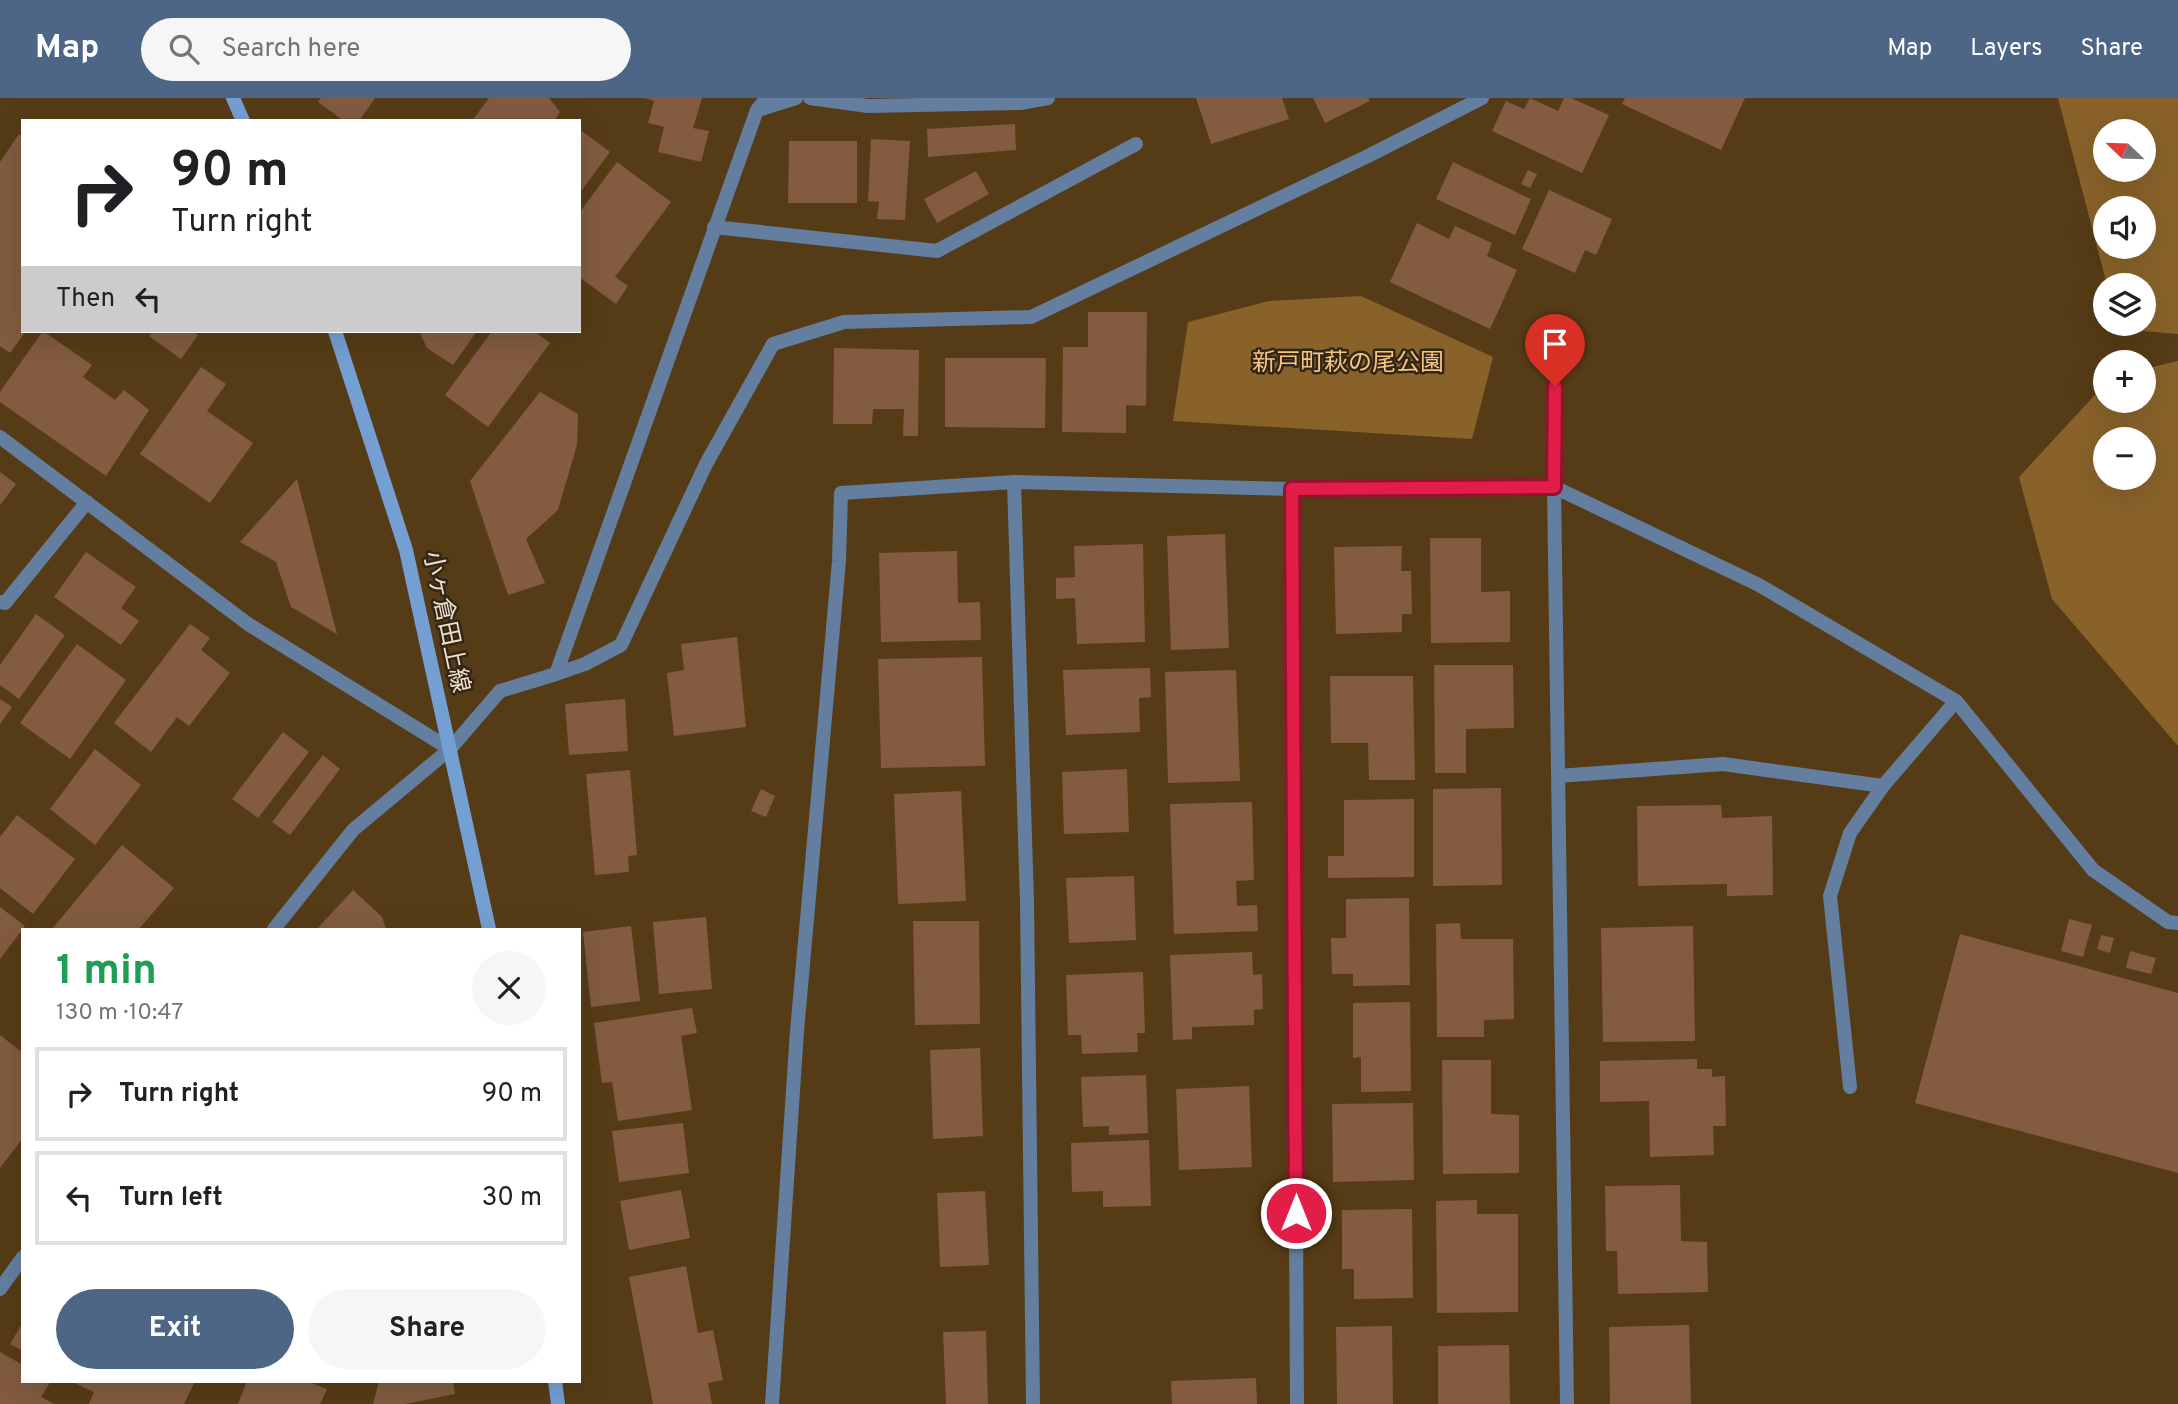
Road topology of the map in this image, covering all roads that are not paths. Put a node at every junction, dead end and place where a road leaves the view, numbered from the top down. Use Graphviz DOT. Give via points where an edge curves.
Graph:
graph roads {
  1 [pos="233,98"];
  2 [pos="767,98"];
  3 [pos="796,98"];
  4 [pos="810,98"];
  5 [pos="1048,98"];
  6 [pos="1482,98"];
  7 [pos="757,110"];
  8 [pos="242,119"];
  9 [pos="1136,144"];
  10 [pos="714,227"];
  11 [pos="336,333"];
  12 [pos="1555,386"];
  13 [pos="0,437"];
  14 [pos="1014,482"];
  15 [pos="1554,487"];
  16 [pos="1292,489"];
  17 [pos="87,502"];
  18 [pos="0,601"];
  19 [pos="556,674"];
  20 [pos="1956,701"];
  21 [pos="450,749"];
  22 [pos="1558,776"];
  23 [pos="1883,786"];
  24 [pos="2178,923"];
  25 [pos="275,928"];
  26 [pos="489,928"];
  27 [pos="1850,1087"];
  28 [pos="21,1260"];
  29 [pos="0,1289"];
  30 [pos="555,1383"];
  31 [pos="558,1404"];
  32 [pos="772,1404"];
  33 [pos="1033,1404"];
  34 [pos="1297,1404"];
  35 [pos="1567,1404"];
  1 -- 8 [label="main road"];
  2 -- 7 [label="street"];
  3 -- 7 [label="street"];
  4 -- 5 [label="street" via="867,106 1020,103"];
  6 -- 19 [label="street" via="1031,317 844,322 773,344 706,464 621,645"];
  7 -- 10 [label="street"];
  9 -- 10 [label="street" via="937,251"];
  10 -- 19 [label="street"];
  11 -- 21 [label="main road, 小ヶ倉田上線" via="406,550"];
  12 -- 15 [label="street"];
  13 -- 17 [label="street"];
  14 -- 16 [label="street"];
  14 -- 32 [label="street" via="841,493 839,561 796,1031"];
  14 -- 33 [label="street" via="1027,902"];
  15 -- 16 [label="street"];
  15 -- 20 [label="street" via="1759,585"];
  15 -- 22 [label="street"];
  16 -- 34 [label="street"];
  17 -- 18 [label="street" via="5,603"];
  17 -- 21 [label="street" via="248,624"];
  19 -- 21 [label="street" via="500,691"];
  20 -- 23 [label="street"];
  20 -- 24 [label="street" via="2093,870 2168,922"];
  21 -- 25 [label="street" via="353,830"];
  21 -- 26 [label="main road, 小ヶ倉田上線"];
  22 -- 23 [label="street" via="1723,764"];
  22 -- 35 [label="street"];
  23 -- 27 [label="street" via="1850,832 1830,896"];
  28 -- 29 [label="street"];
  30 -- 31 [label="main road"];
}
